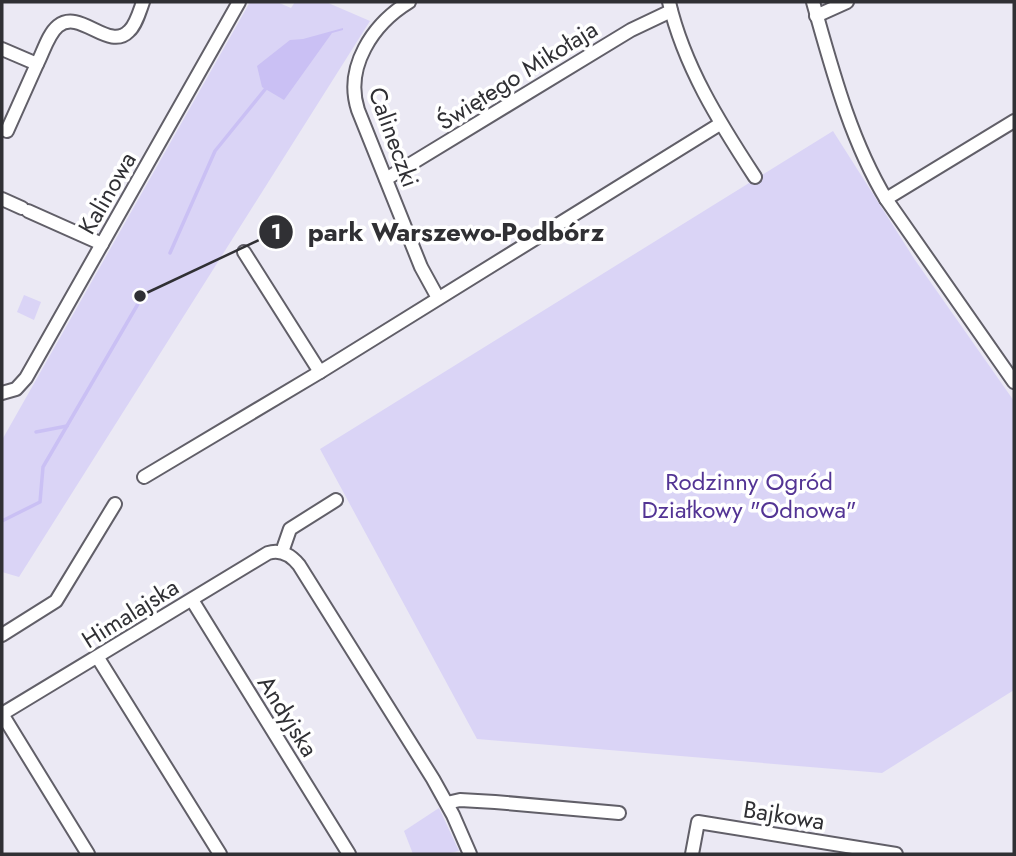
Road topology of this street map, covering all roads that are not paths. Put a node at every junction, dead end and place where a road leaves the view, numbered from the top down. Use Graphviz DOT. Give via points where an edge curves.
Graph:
graph roads {
  1 [pos="143,2"];
  2 [pos="239,2"];
  3 [pos="409,2"];
  4 [pos="813,2"];
  5 [pos="847,2"];
  6 [pos="670,6"];
  7 [pos="816,16"];
  8 [pos="2,49"];
  9 [pos="37,64"];
  10 [pos="1014,121"];
  11 [pos="720,124"];
  12 [pos="7,131"];
  13 [pos="754,177"];
  14 [pos="386,179"];
  15 [pos="2,199"];
  16 [pos="886,199"];
  17 [pos="102,244"];
  18 [pos="244,252"];
  19 [pos="438,298"];
  20 [pos="320,372"];
  21 [pos="1014,382"];
  22 [pos="2,393"];
  23 [pos="144,477"];
  24 [pos="336,500"];
  25 [pos="115,504"];
  26 [pos="282,552"];
  27 [pos="191,600"];
  28 [pos="2,635"];
  29 [pos="98,658"];
  30 [pos="2,714"];
  31 [pos="447,803"];
  32 [pos="619,813"];
  33 [pos="88,854"];
  34 [pos="220,854"];
  35 [pos="349,854"];
  36 [pos="470,854"];
  37 [pos="692,854"];
  38 [pos="896,854"];
  1 -- 9 [label="street" via="131,30 120,36 77,22 61,24"];
  2 -- 17 [label="street, Kalinowa"];
  3 -- 14 [label="street, Calineczki" via="382,22 353,79 358,110"];
  4 -- 7 [label="street"];
  5 -- 7 [label="street"];
  6 -- 11 [label="street" via="688,58"];
  6 -- 14 [label="street, Świętego Mikołaja"];
  7 -- 16 [label="street" via="848,116 872,177"];
  8 -- 9 [label="street"];
  9 -- 12 [label="street"];
  10 -- 16 [label="street"];
  11 -- 13 [label="street"];
  11 -- 19 [label="street"];
  14 -- 19 [label="street, Calineczki"];
  15 -- 17 [label="street"];
  16 -- 21 [label="street"];
  17 -- 22 [label="street, Kalinowa" via="23,384"];
  18 -- 20 [label="street"];
  19 -- 20 [label="street"];
  20 -- 23 [label="street"];
  24 -- 26 [label="street" via="290,529"];
  25 -- 28 [label="street" via="56,601"];
  26 -- 27 [label="street, Himalajska" via="268,553"];
  26 -- 31 [label="street" via="299,565"];
  27 -- 29 [label="street, Himalajska"];
  27 -- 35 [label="street, Andyjska"];
  29 -- 30 [label="street, Himalajska"];
  29 -- 34 [label="street"];
  30 -- 33 [label="street"];
  31 -- 32 [label="street" via="495,802"];
  31 -- 36 [label="street"];
  37 -- 38 [label="street, Bajkowa" via="698,822"];
}
